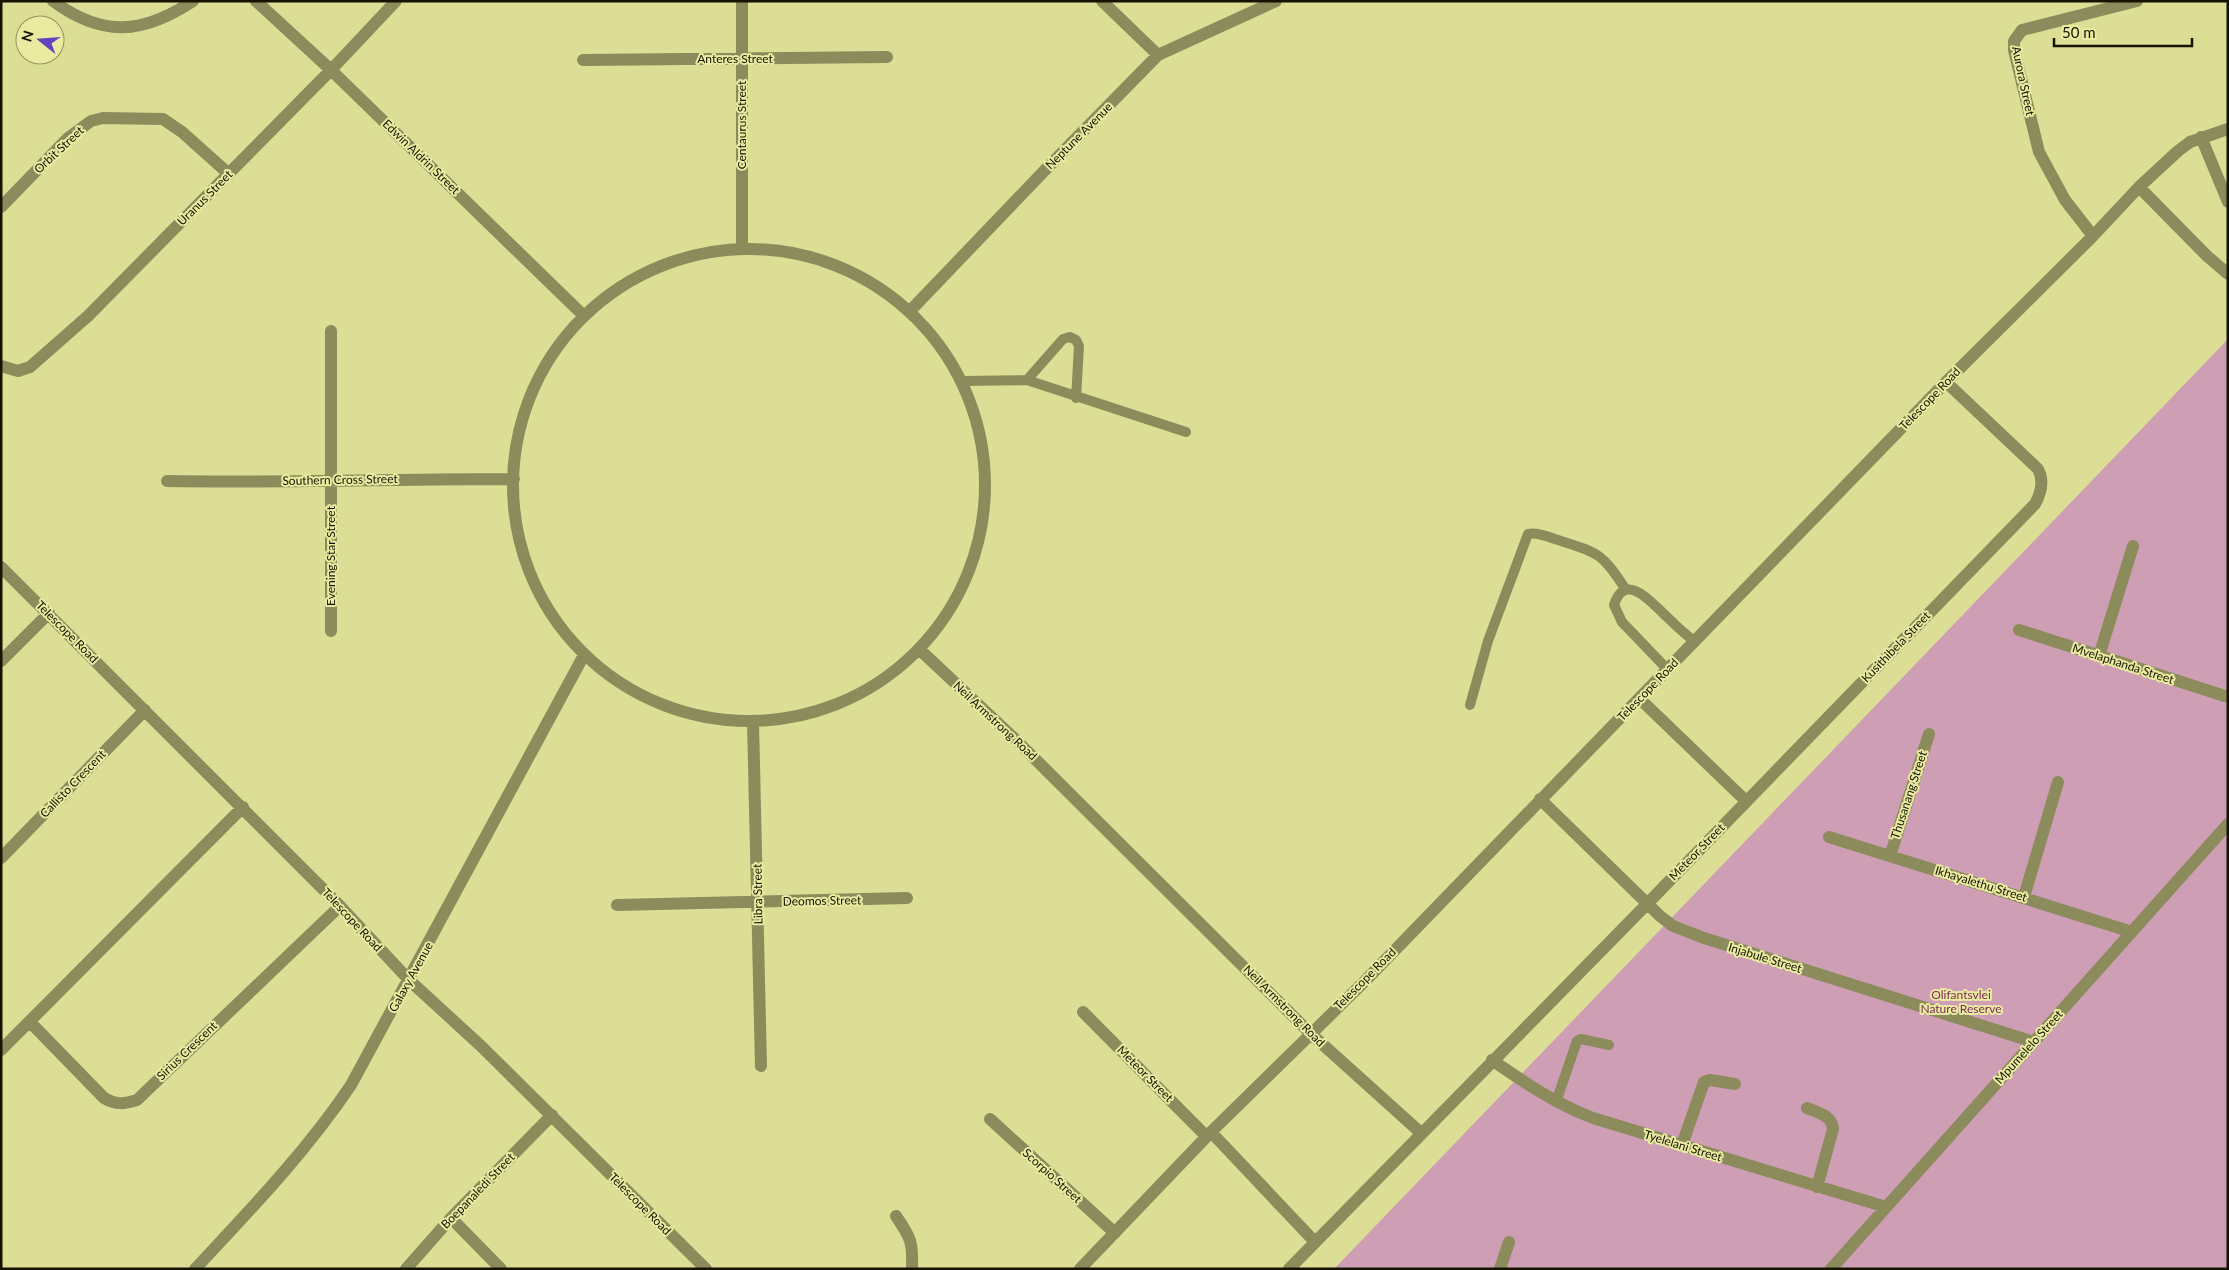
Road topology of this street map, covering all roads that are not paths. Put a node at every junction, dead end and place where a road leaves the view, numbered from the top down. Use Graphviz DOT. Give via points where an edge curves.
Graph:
graph roads {
  1 [pos="53,1"];
  2 [pos="193,1"];
  3 [pos="256,1"];
  4 [pos="396,1"];
  5 [pos="742,1"];
  6 [pos="1102,1"];
  7 [pos="1276,1"];
  8 [pos="2137,1"];
  9 [pos="1158,55"];
  10 [pos="887,57"];
  11 [pos="742,59"];
  12 [pos="584,60"];
  13 [pos="331,70"];
  14 [pos="2228,129"];
  15 [pos="2201,137"];
  16 [pos="229,174"];
  17 [pos="2139,187"];
  18 [pos="2228,202"];
  19 [pos="1,207"];
  20 [pos="2093,236"];
  21 [pos="742,248"];
  22 [pos="2228,274"];
  23 [pos="910,311"];
  24 [pos="584,316"];
  25 [pos="331,331"];
  26 [pos="1,366"];
  27 [pos="1027,380"];
  28 [pos="961,381"];
  29 [pos="1946,382"];
  30 [pos="1076,398"];
  31 [pos="1186,432"];
  32 [pos="514,479"];
  33 [pos="330,480"];
  34 [pos="167,481"];
  35 [pos="2133,546"];
  36 [pos="1,567"];
  37 [pos="1626,590"];
  38 [pos="49,614"];
  39 [pos="2019,630"];
  40 [pos="331,631"];
  41 [pos="1695,642"];
  42 [pos="919,649"];
  43 [pos="584,656"];
  44 [pos="2099,656"];
  45 [pos="1,661"];
  46 [pos="1668,670"];
  47 [pos="2228,697"];
  48 [pos="1640,699"];
  49 [pos="1470,704"];
  50 [pos="145,710"];
  51 [pos="753,722"];
  52 [pos="1929,734"];
  53 [pos="2058,782"];
  54 [pos="1540,799"];
  55 [pos="1746,801"];
  56 [pos="243,807"];
  57 [pos="2228,824"];
  58 [pos="1829,837"];
  59 [pos="1890,856"];
  60 [pos="1,858"];
  61 [pos="907,898"];
  62 [pos="2024,898"];
  63 [pos="758,902"];
  64 [pos="1648,903"];
  65 [pos="617,905"];
  66 [pos="340,906"];
  67 [pos="2132,932"];
  68 [pos="409,980"];
  69 [pos="1083,1012"];
  70 [pos="30,1022"];
  71 [pos="1310,1033"];
  72 [pos="2034,1042"];
  73 [pos="1609,1045"];
  74 [pos="1,1050"];
  75 [pos="1492,1060"];
  76 [pos="761,1066"];
  77 [pos="1736,1084"];
  78 [pos="1556,1102"];
  79 [pos="1807,1108"];
  80 [pos="552,1115"];
  81 [pos="990,1119"];
  82 [pos="1421,1133"];
  83 [pos="1208,1134"];
  84 [pos="1682,1145"];
  85 [pos="1817,1187"];
  86 [pos="1886,1207"];
  87 [pos="896,1216"];
  88 [pos="451,1218"];
  89 [pos="1115,1233"];
  90 [pos="1315,1242"];
  91 [pos="1509,1242"];
  92 [pos="195,1269"];
  93 [pos="406,1269"];
  94 [pos="501,1269"];
  95 [pos="706,1269"];
  96 [pos="912,1269"];
  97 [pos="1080,1269"];
  98 [pos="1289,1269"];
  99 [pos="1500,1269"];
  100 [pos="1831,1269"];
  1 -- 2 [label="street" via="101,26 116,28 151,24"];
  3 -- 13 [label="street, Edwin Aldrin Street"];
  4 -- 13 [label="street, Uranus Street"];
  5 -- 11 [label="street, Centaurus Street"];
  6 -- 9 [label="street"];
  7 -- 9 [label="street, Neptune Avenue"];
  8 -- 20 [label="street, Aurora Street" via="2022,30 2014,41 2039,152 2065,200"];
  9 -- 23 [label="street, Neptune Avenue"];
  10 -- 11 [label="street, Anteres Street"];
  11 -- 12 [label="street, Anteres Street"];
  11 -- 21 [label="street, Centaurus Street"];
  13 -- 16 [label="street, Uranus Street"];
  13 -- 24 [label="street, Edwin Aldrin Street"];
  14 -- 15 [label="street, Telescope Road"];
  15 -- 17 [label="street, Telescope Road" via="2178,151"];
  15 -- 18 [label="street"];
  16 -- 19 [label="street, Orbit Street" via="178,128 163,119 103,118 91,121 68,138"];
  16 -- 26 [label="street, Uranus Street" via="56,345 24,370 14,371"];
  17 -- 20 [label="street, Telescope Road"];
  17 -- 22 [label="street"];
  20 -- 29 [label="street, Telescope Road"];
  21 -- 23 [label="street" via="788,251 832,263 874,283"];
  21 -- 24 [label="street" via="698,253 657,267 618,288"];
  23 -- 28 [label="street" via="936,340"];
  24 -- 32 [label="street" via="555,351 526,407 517,442"];
  25 -- 33 [label="street, Evening Star Street"];
  27 -- 28 [label="lane"];
  27 -- 30 [label="lane"];
  27 -- 30 [label="lane" via="1063,339 1076,340 1079,346"];
  28 -- 42 [label="street" via="972,407 983,454 985,493 982,522 976,550 962,586"];
  29 -- 41 [label="street, Telescope Road"];
  29 -- 55 [label="street, Kusithibela Street" via="2038,469 2041,485 2037,500"];
  30 -- 31 [label="lane"];
  32 -- 33 [label="street, Southern Cross Street"];
  32 -- 43 [label="street" via="516,527 530,575 553,618"];
  33 -- 34 [label="street, Southern Cross Street"];
  33 -- 40 [label="street, Evening Star Street"];
  35 -- 44 [label="street"];
  36 -- 38 [label="street, Telescope Road"];
  37 -- 41 [label="lane" via="1646,596"];
  37 -- 46 [label="lane" via="1616,599 1615,611 1634,636"];
  37 -- 49 [label="lane" via="1612,568 1593,552 1545,536 1528,534 1488,641"];
  38 -- 45 [label="street"];
  38 -- 50 [label="street, Telescope Road"];
  39 -- 44 [label="street, Mvelaphanda Street"];
  41 -- 46 [label="street, Telescope Road"];
  42 -- 51 [label="street" via="877,684 843,702 783,720"];
  42 -- 71 [label="street, Neil Armstrong Road" via="1016,740"];
  43 -- 51 [label="street" via="621,685 662,706 706,719"];
  43 -- 68 [label="street, Galaxy Avenue"];
  44 -- 47 [label="street, Mvelaphanda Street"];
  46 -- 48 [label="street, Telescope Road"];
  48 -- 54 [label="street, Telescope Road"];
  48 -- 55 [label="street"];
  50 -- 56 [label="street, Telescope Road"];
  50 -- 60 [label="street, Callisto Crescent"];
  51 -- 63 [label="street, Libra Street"];
  52 -- 59 [label="street, Thusanang Street"];
  53 -- 62 [label="street"];
  54 -- 64 [label="street, Injabule Street"];
  54 -- 71 [label="street, Telescope Road" via="1364,982"];
  55 -- 64 [label="street, Meteor Street"];
  56 -- 66 [label="street, Telescope Road"];
  56 -- 70 [label="street"];
  57 -- 67 [label="street, Mpumelelo Street"];
  58 -- 59 [label="street, Ikhayalethu Street"];
  59 -- 62 [label="street, Ikhayalethu Street"];
  61 -- 63 [label="street, Deomos Street"];
  62 -- 67 [label="street, Ikhayalethu Street"];
  63 -- 65 [label="street, Deomos Street"];
  63 -- 76 [label="street, Libra Street"];
  64 -- 72 [label="street, Injabule Street" via="1673,926 1704,938"];
  64 -- 75 [label="street"];
  66 -- 68 [label="street, Telescope Road"];
  66 -- 70 [label="street, Sirius Crescent" via="137,1100 111,1102 104,1098"];
  67 -- 72 [label="street, Mpumelelo Street"];
  68 -- 80 [label="street, Telescope Road"];
  68 -- 92 [label="street, Galaxy Avenue" via="333,1112 298,1156"];
  69 -- 83 [label="street, Meteor Street"];
  70 -- 74 [label="street"];
  71 -- 82 [label="street, Neil Armstrong Road"];
  71 -- 83 [label="street, Telescope Road"];
  72 -- 86 [label="street, Mpumelelo Street"];
  73 -- 78 [label="lane" via="1577,1041"];
  75 -- 78 [label="street, Tyelelani Street"];
  75 -- 82 [label="street"];
  77 -- 84 [label="street" via="1704,1082"];
  78 -- 84 [label="street, Tyelelani Street" via="1594,1118"];
  79 -- 85 [label="street" via="1832,1122"];
  80 -- 88 [label="street, Boepanaledi Street"];
  80 -- 95 [label="street, Telescope Road"];
  81 -- 89 [label="street, Scorpio Street"];
  82 -- 90 [label="street"];
  83 -- 89 [label="street, Telescope Road"];
  83 -- 90 [label="street, Meteor Street"];
  84 -- 85 [label="street, Tyelelani Street"];
  85 -- 86 [label="street, Tyelelani Street"];
  86 -- 100 [label="street, Mpumelelo Street"];
  87 -- 96 [label="street" via="910,1237"];
  88 -- 93 [label="street, Boepanaledi Street"];
  88 -- 94 [label="street"];
  89 -- 97 [label="street, Telescope Road"];
  90 -- 98 [label="street"];
  91 -- 99 [label="street"];
}
